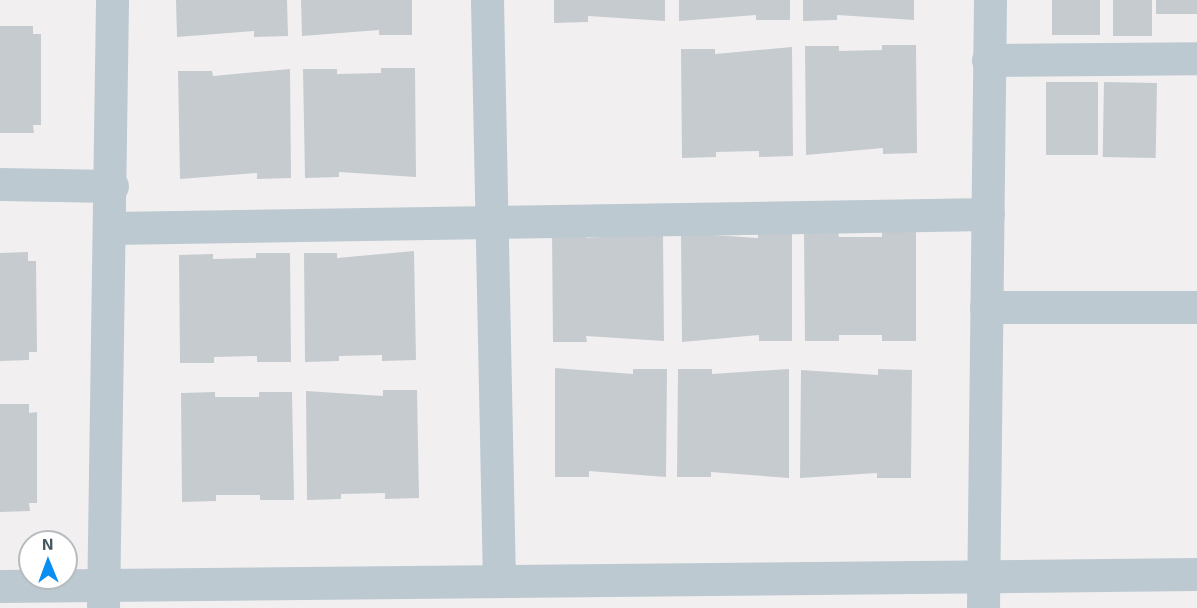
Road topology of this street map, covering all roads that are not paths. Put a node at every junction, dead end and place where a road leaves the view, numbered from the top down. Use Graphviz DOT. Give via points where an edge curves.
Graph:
graph roads {
  1 [pos="112,0"];
  2 [pos="487,0"];
  3 [pos="990,0"];
  4 [pos="1197,58"];
  5 [pos="988,60"];
  6 [pos="0,184"];
  7 [pos="112,186"];
  8 [pos="988,214"];
  9 [pos="491,222"];
  10 [pos="111,228"];
  11 [pos="986,307"];
  12 [pos="1197,307"];
  13 [pos="1197,574"];
  14 [pos="499,581"];
  15 [pos="0,586"];
  16 [pos="983,592"];
  17 [pos="103,596"];
  1 -- 7 [label="street"];
  2 -- 9 [label="street"];
  3 -- 5 [label="street"];
  4 -- 5 [label="street"];
  5 -- 8 [label="street"];
  6 -- 7 [label="street"];
  7 -- 10 [label="street"];
  8 -- 9 [label="street"];
  8 -- 11 [label="street"];
  9 -- 10 [label="street"];
  9 -- 14 [label="street"];
  10 -- 17 [label="street"];
  11 -- 12 [label="street"];
  11 -- 16 [label="street"];
  13 -- 16 [label="street"];
  14 -- 16 [label="street"];
  14 -- 17 [label="street"];
  15 -- 17 [label="street"];
}
